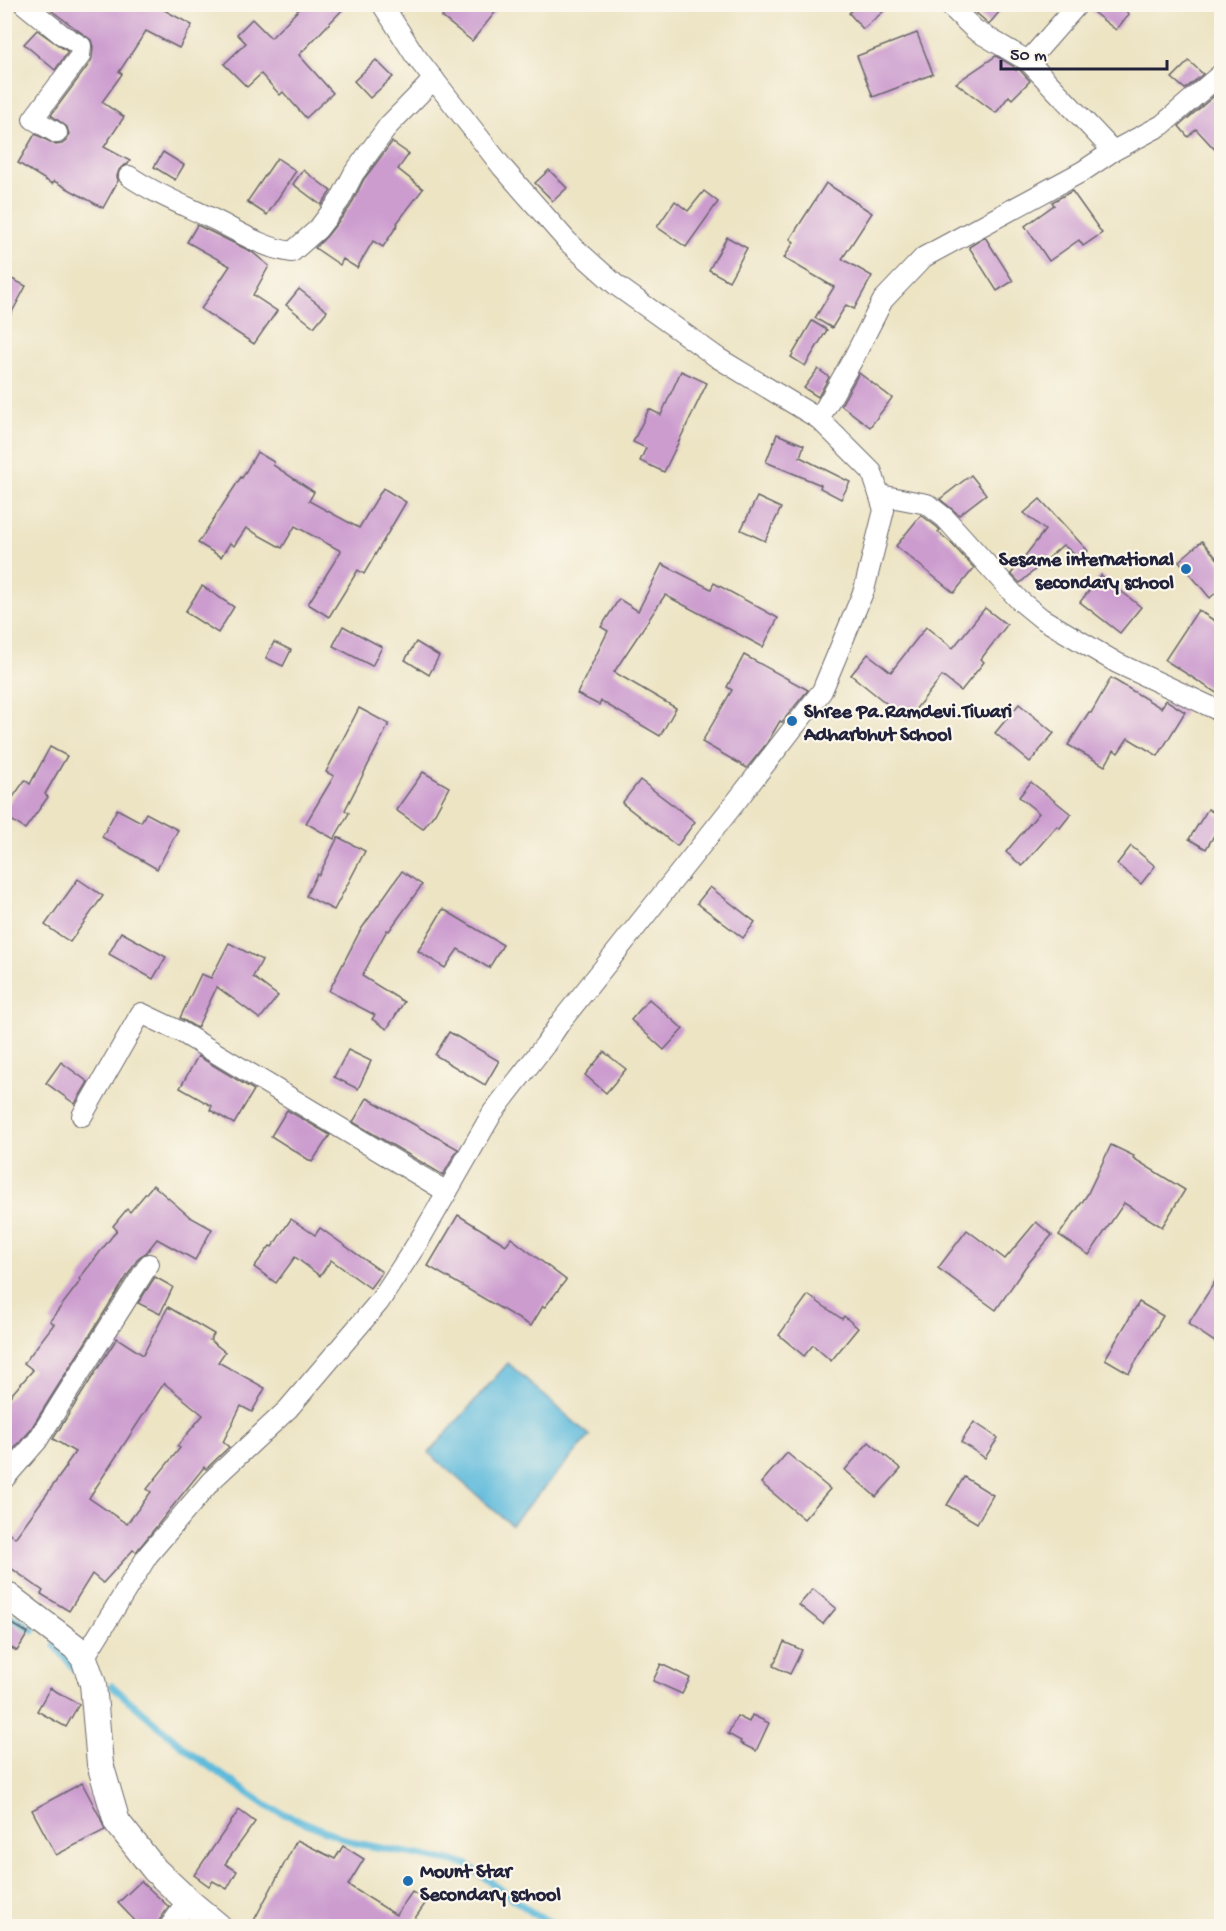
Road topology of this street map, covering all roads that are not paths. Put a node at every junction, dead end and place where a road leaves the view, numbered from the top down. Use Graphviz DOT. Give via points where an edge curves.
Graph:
graph roads {
  1 [pos="24,4"];
  2 [pos="382,4"];
  3 [pos="948,4"];
  4 [pos="1078,4"];
  5 [pos="1028,61"];
  6 [pos="1221,73"];
  7 [pos="434,79"];
  8 [pos="57,133"];
  9 [pos="1113,150"];
  10 [pos="129,176"];
  11 [pos="819,418"];
  12 [pos="879,495"];
  13 [pos="1221,712"];
  14 [pos="82,1116"];
  15 [pos="447,1192"];
  16 [pos="149,1264"];
  17 [pos="4,1479"];
  18 [pos="4,1593"];
  19 [pos="84,1658"];
  20 [pos="188,1901"];
  21 [pos="170,1926"];
  22 [pos="218,1926"];
  1 -- 8 [label="street" via="81,46 80,56 33,119"];
  2 -- 7 [label="street"];
  3 -- 5 [label="street" via="975,30"];
  4 -- 5 [label="street"];
  5 -- 9 [label="street"];
  6 -- 9 [label="street" via="1162,124"];
  7 -- 10 [label="street" via="389,125 318,229 291,252 275,250 245,237"];
  7 -- 11 [label="street" via="503,168 568,242 616,285 718,358"];
  9 -- 11 [label="street" via="1083,171 924,257 883,300"];
  11 -- 12 [label="street" via="872,472"];
  12 -- 13 [label="street" via="927,504 1041,618 1118,663"];
  12 -- 15 [label="street" via="885,510 864,590 822,691 493,1112"];
  14 -- 15 [label="street" via="141,1013 181,1032"];
  15 -- 19 [label="street" via="379,1302 288,1409 211,1481 148,1556"];
  16 -- 17 [label="street" via="37,1441"];
  18 -- 19 [label="street"];
  19 -- 20 [label="street" via="93,1684 100,1764 117,1822 155,1869"];
  20 -- 21 [label="street"];
  20 -- 22 [label="street"];
}
